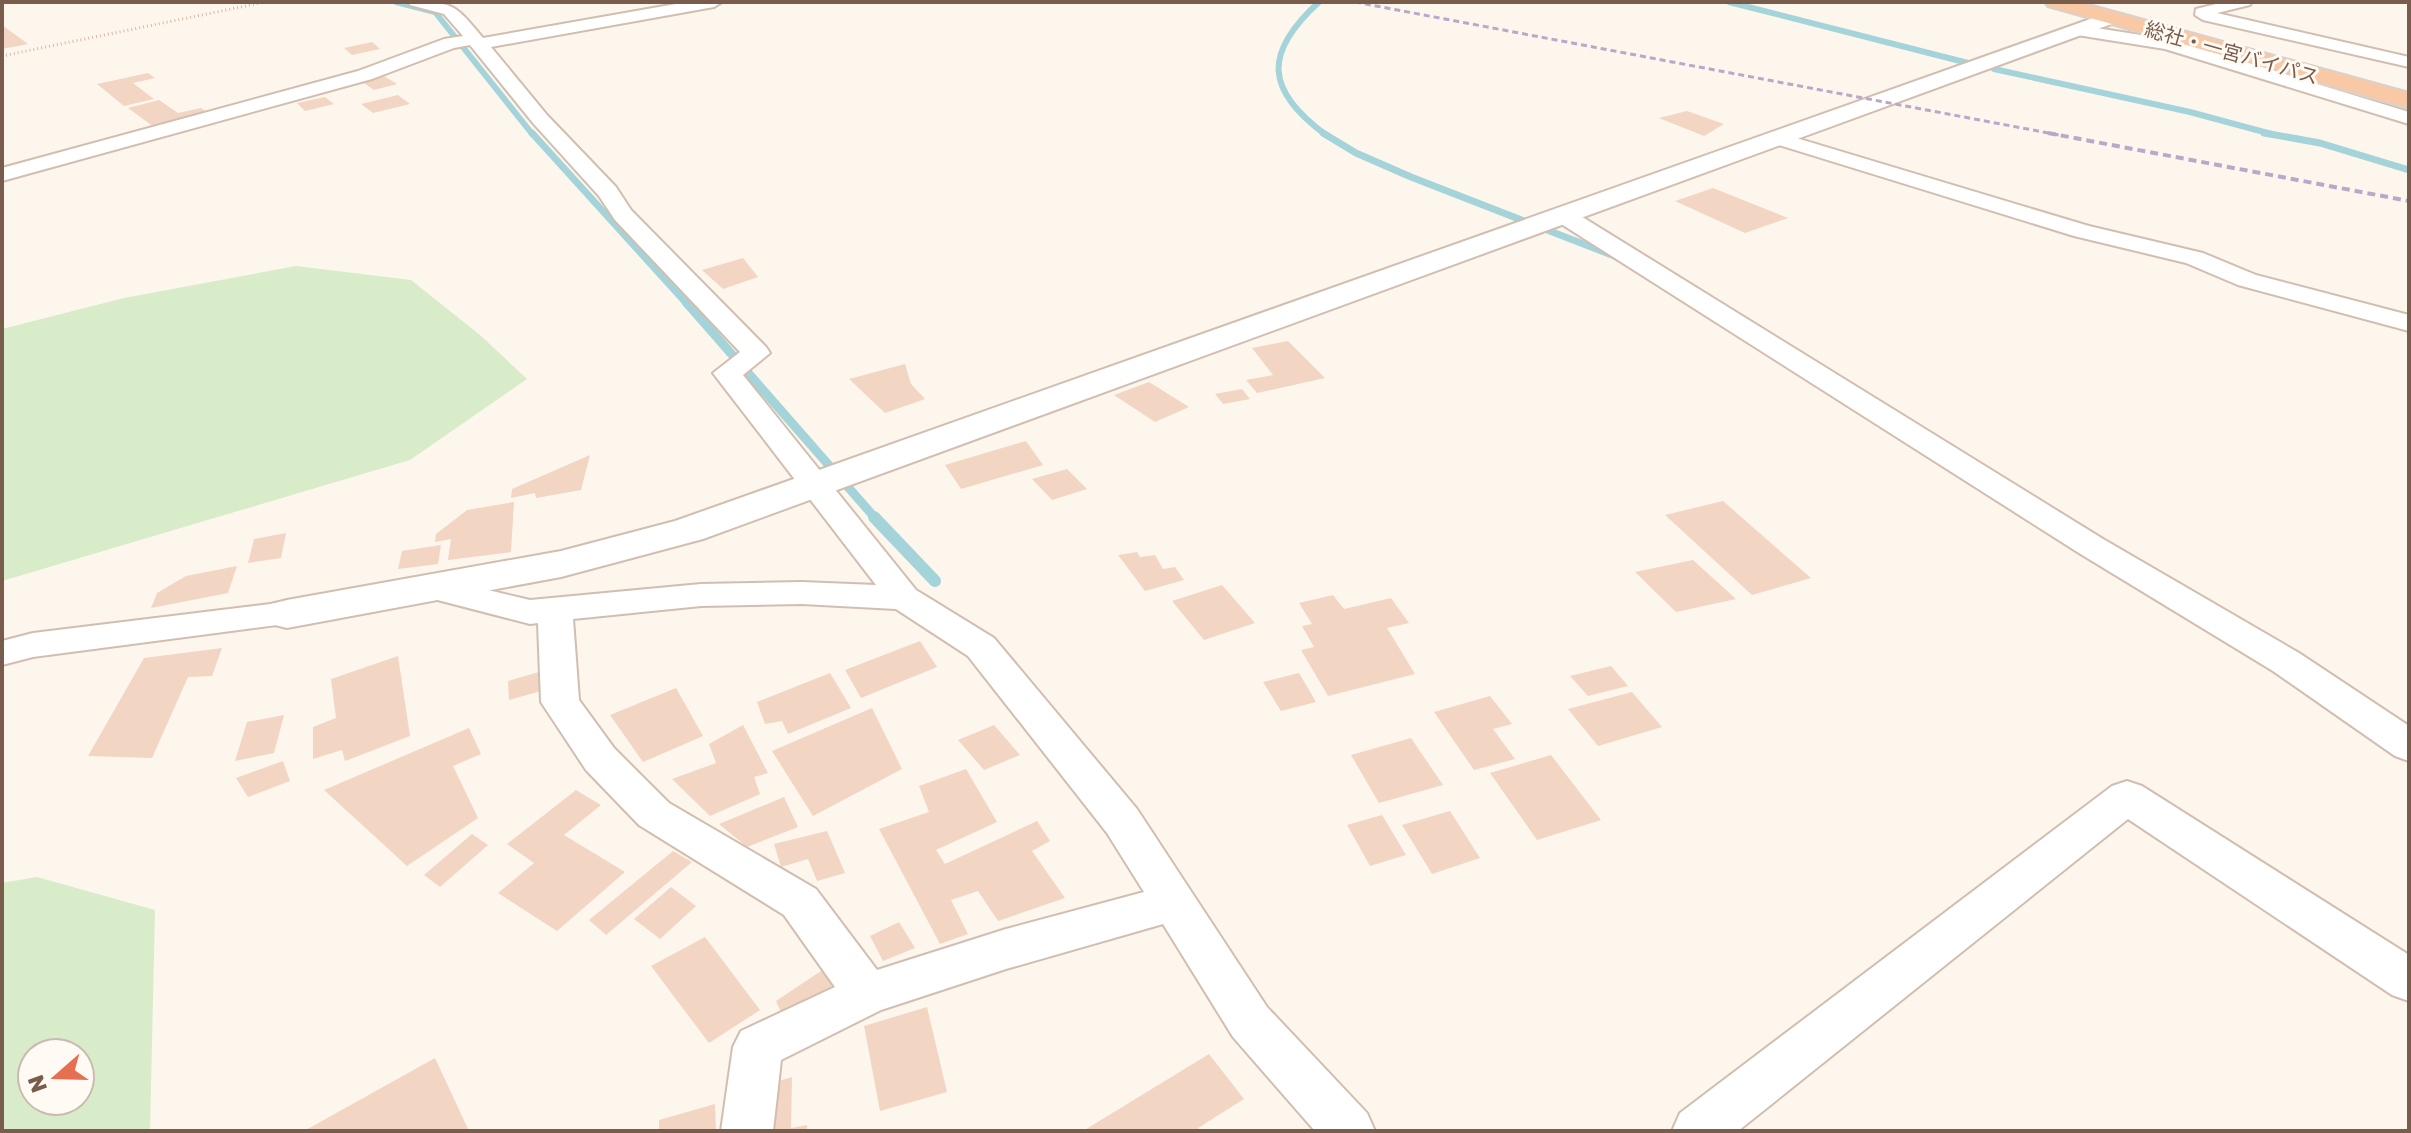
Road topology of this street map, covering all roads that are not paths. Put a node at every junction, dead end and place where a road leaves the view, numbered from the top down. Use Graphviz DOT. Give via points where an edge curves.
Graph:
graph roads {
  1 [pos="416,2"];
  2 [pos="590,2"];
  3 [pos="714,2"];
  4 [pos="2055,2"];
  5 [pos="2087,2"];
  6 [pos="2244,2"];
  7 [pos="2150,4"];
  8 [pos="452,6"];
  9 [pos="2118,16"];
  10 [pos="574,27"];
  11 [pos="2077,30"];
  12 [pos="467,42"];
  13 [pos="2409,62"];
  14 [pos="2409,98"];
  15 [pos="2409,118"];
  16 [pos="1776,138"];
  17 [pos="2,175"];
  18 [pos="1558,217"];
  19 [pos="2409,323"];
  20 [pos="830,482"];
  21 [pos="434,588"];
  22 [pos="904,598"];
  23 [pos="555,609"];
  24 [pos="287,614"];
  25 [pos="2,653"];
  26 [pos="2409,746"];
  27 [pos="1173,903"];
  28 [pos="2409,980"];
  29 [pos="867,994"];
  30 [pos="747,1131"];
  31 [pos="1349,1131"];
  32 [pos="1698,1131"];
  1 -- 8 [label="street"];
  2 -- 10 [label="street"];
  3 -- 10 [label="street"];
  4 -- 9 [label="highway, 総社・一宮バイパス"];
  5 -- 9 [label="highway, 総社・一宮バイパス"];
  6 -- 13 [label="street" via="2202,12"];
  7 -- 9 [label="highway"];
  8 -- 12 [label="street"];
  9 -- 11 [label="street"];
  9 -- 14 [label="highway, 総社・一宮バイパス"];
  10 -- 12 [label="street"];
  11 -- 15 [label="street" via="2167,44"];
  11 -- 16 [label="street"];
  12 -- 17 [label="street"];
  12 -- 20 [label="street" via="756,353 727,373"];
  16 -- 18 [label="street"];
  16 -- 19 [label="street" via="2082,231 2194,258 2247,280"];
  18 -- 20 [label="street"];
  18 -- 26 [label="street" via="2286,662"];
  20 -- 21 [label="street" via="629,548"];
  20 -- 22 [label="street"];
  21 -- 23 [label="street" via="530,612"];
  21 -- 24 [label="street"];
  22 -- 23 [label="street" via="701,595"];
  22 -- 27 [label="street" via="981,647 1122,821"];
  23 -- 29 [label="street" via="560,702 600,759 654,814 800,902"];
  24 -- 25 [label="street"];
  27 -- 29 [label="street"];
  27 -- 31 [label="street" via="1250,1022"];
  28 -- 32 [label="street" via="2127,797"];
  29 -- 30 [label="street" via="758,1047"];
}
